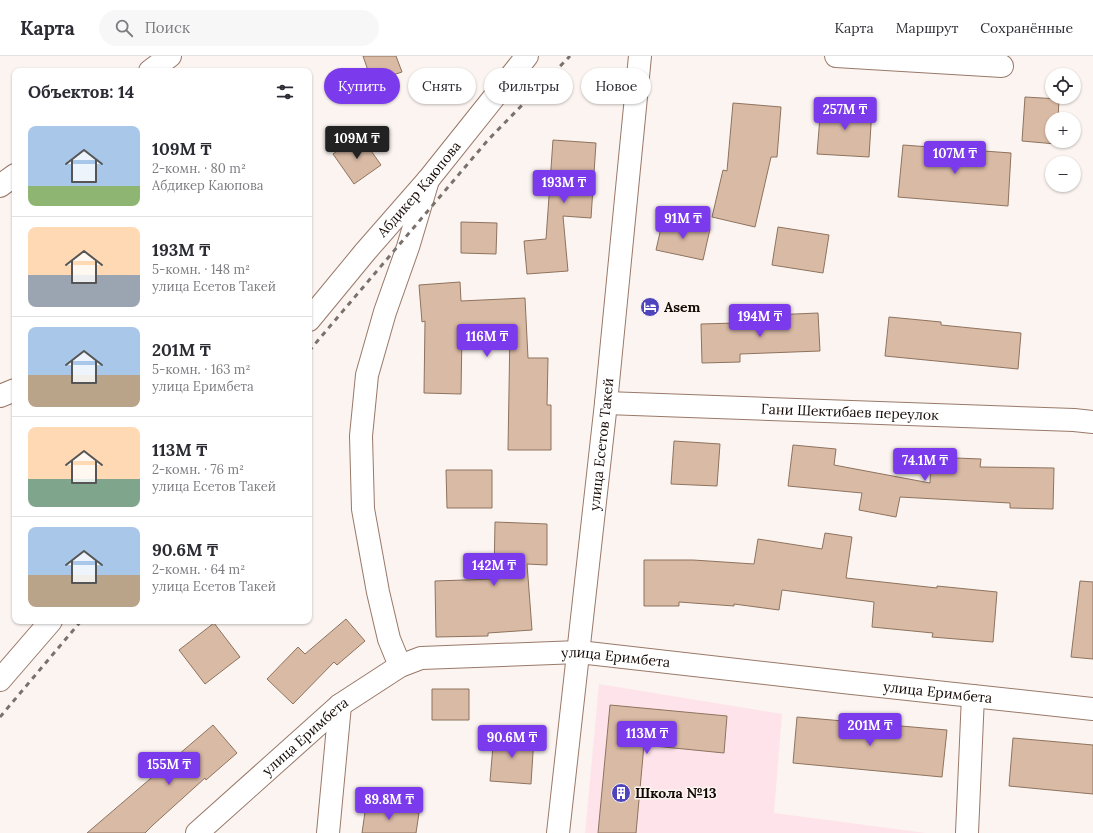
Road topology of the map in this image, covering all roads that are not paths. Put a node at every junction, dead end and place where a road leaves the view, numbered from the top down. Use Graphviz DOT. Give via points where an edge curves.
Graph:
graph roads {
  1 [pos="170,56"];
  2 [pos="528,56"];
  3 [pos="640,56"];
  4 [pos="836,56"];
  5 [pos="1002,66"];
  6 [pos="154,68"];
  7 [pos="12,177"];
  8 [pos="428,180"];
  9 [pos="0,186"];
  10 [pos="317,303"];
  11 [pos="312,314"];
  12 [pos="12,391"];
  13 [pos="0,396"];
  14 [pos="606,403"];
  15 [pos="1093,422"];
  16 [pos="49,624"];
  17 [pos="579,652"];
  18 [pos="400,666"];
  19 [pos="0,680"];
  20 [pos="973,696"];
  21 [pos="340,705"];
  22 [pos="1093,709"];
  23 [pos="197,833"];
  24 [pos="328,833"];
  25 [pos="558,833"];
  26 [pos="967,833"];
  1 -- 6 [label="street"];
  2 -- 8 [label="street, Абдикер Каюпова"];
  3 -- 14 [label="street, улица Есетов Такей"];
  4 -- 5 [label="street"];
  7 -- 9 [label="street"];
  8 -- 10 [label="street, Абдикер Каюпова"];
  8 -- 18 [label="street" via="385,312 368,375 361,436 363,509 379,600 389,639"];
  10 -- 11 [label="street, Абдикер Каюпова"];
  12 -- 13 [label="street"];
  14 -- 15 [label="street, Гани Шектибаев переулок"];
  14 -- 17 [label="street, улица Есетов Такей"];
  16 -- 19 [label="street"];
  17 -- 18 [label="street, улица Еримбета" via="420,658"];
  17 -- 20 [label="street, улица Еримбета"];
  17 -- 25 [label="street, улица Есетов Такей"];
  18 -- 21 [label="street, улица Еримбета"];
  20 -- 22 [label="street, улица Еримбета"];
  20 -- 26 [label="street"];
  21 -- 23 [label="street, улица Еримбета"];
  21 -- 24 [label="street"];
}
